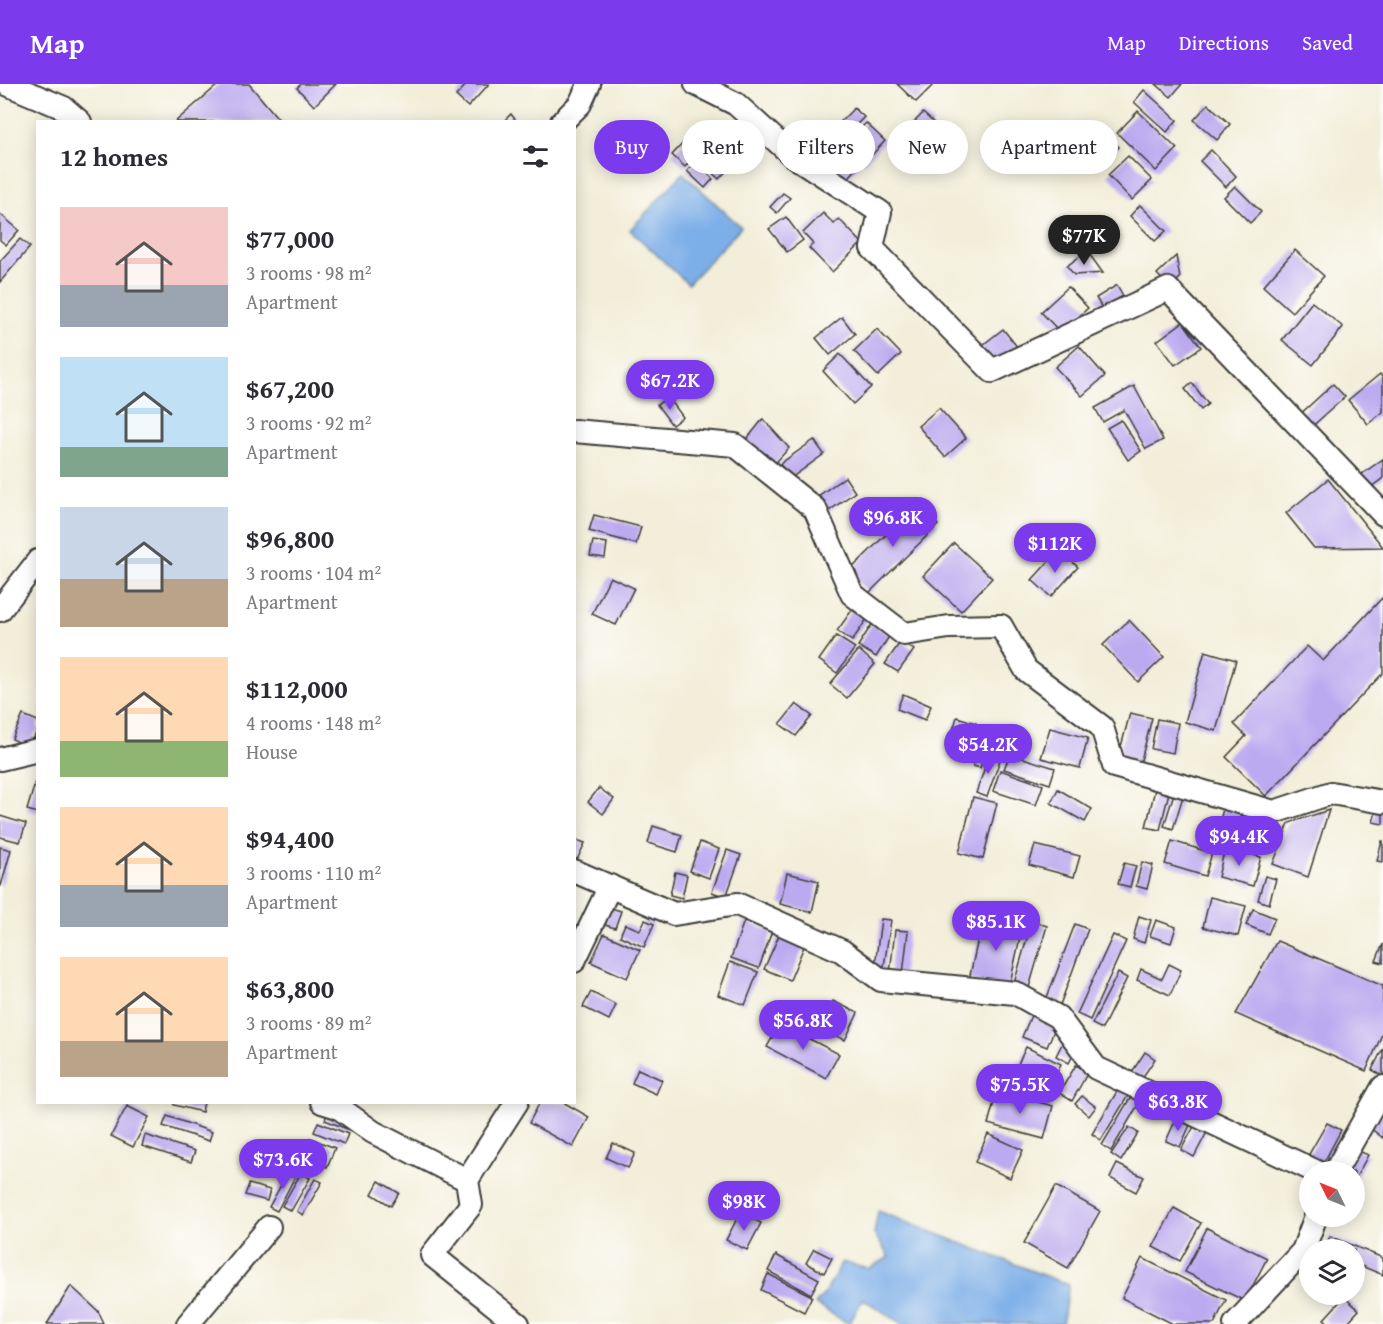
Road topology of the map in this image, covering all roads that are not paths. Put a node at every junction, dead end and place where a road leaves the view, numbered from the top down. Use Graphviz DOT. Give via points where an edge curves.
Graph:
graph roads {
  1 [pos="7,84"];
  2 [pos="589,84"];
  3 [pos="696,84"];
  4 [pos="78,120"];
  5 [pos="564,120"];
  6 [pos="576,431"];
  7 [pos="1383,514"];
  8 [pos="36,564"];
  9 [pos="0,610"];
  10 [pos="36,750"];
  11 [pos="0,759"];
  12 [pos="1383,802"];
  13 [pos="576,872"];
  14 [pos="610,886"];
  15 [pos="576,957"];
  16 [pos="1383,1087"];
  17 [pos="328,1104"];
  18 [pos="515,1104"];
  19 [pos="1341,1161"];
  20 [pos="1299,1164"];
  21 [pos="467,1180"];
  22 [pos="268,1227"];
  23 [pos="1312,1227"];
  24 [pos="188,1324"];
  25 [pos="518,1324"];
  26 [pos="1235,1324"];
  1 -- 4 [label="street" via="64,108"];
  2 -- 5 [label="street" via="580,104"];
  3 -- 7 [label="street" via="736,104 792,155 880,212 872,248 992,371 1168,289"];
  6 -- 12 [label="street" via="735,445 815,508 852,594 904,634 949,627 1001,626 1026,670 1102,727 1114,766 1274,812 1331,793"];
  8 -- 9 [label="street"];
  10 -- 11 [label="street"];
  13 -- 14 [label="street"];
  14 -- 15 [label="street"];
  14 -- 20 [label="street" via="674,914 737,904 842,951 882,980 1015,993 1058,1017 1096,1068"];
  16 -- 19 [label="street"];
  17 -- 21 [label="street" via="373,1132"];
  18 -- 21 [label="street"];
  21 -- 25 [label="street" via="471,1205 432,1256"];
  22 -- 24 [label="street"];
  23 -- 26 [label="street" via="1303,1251"];
}
